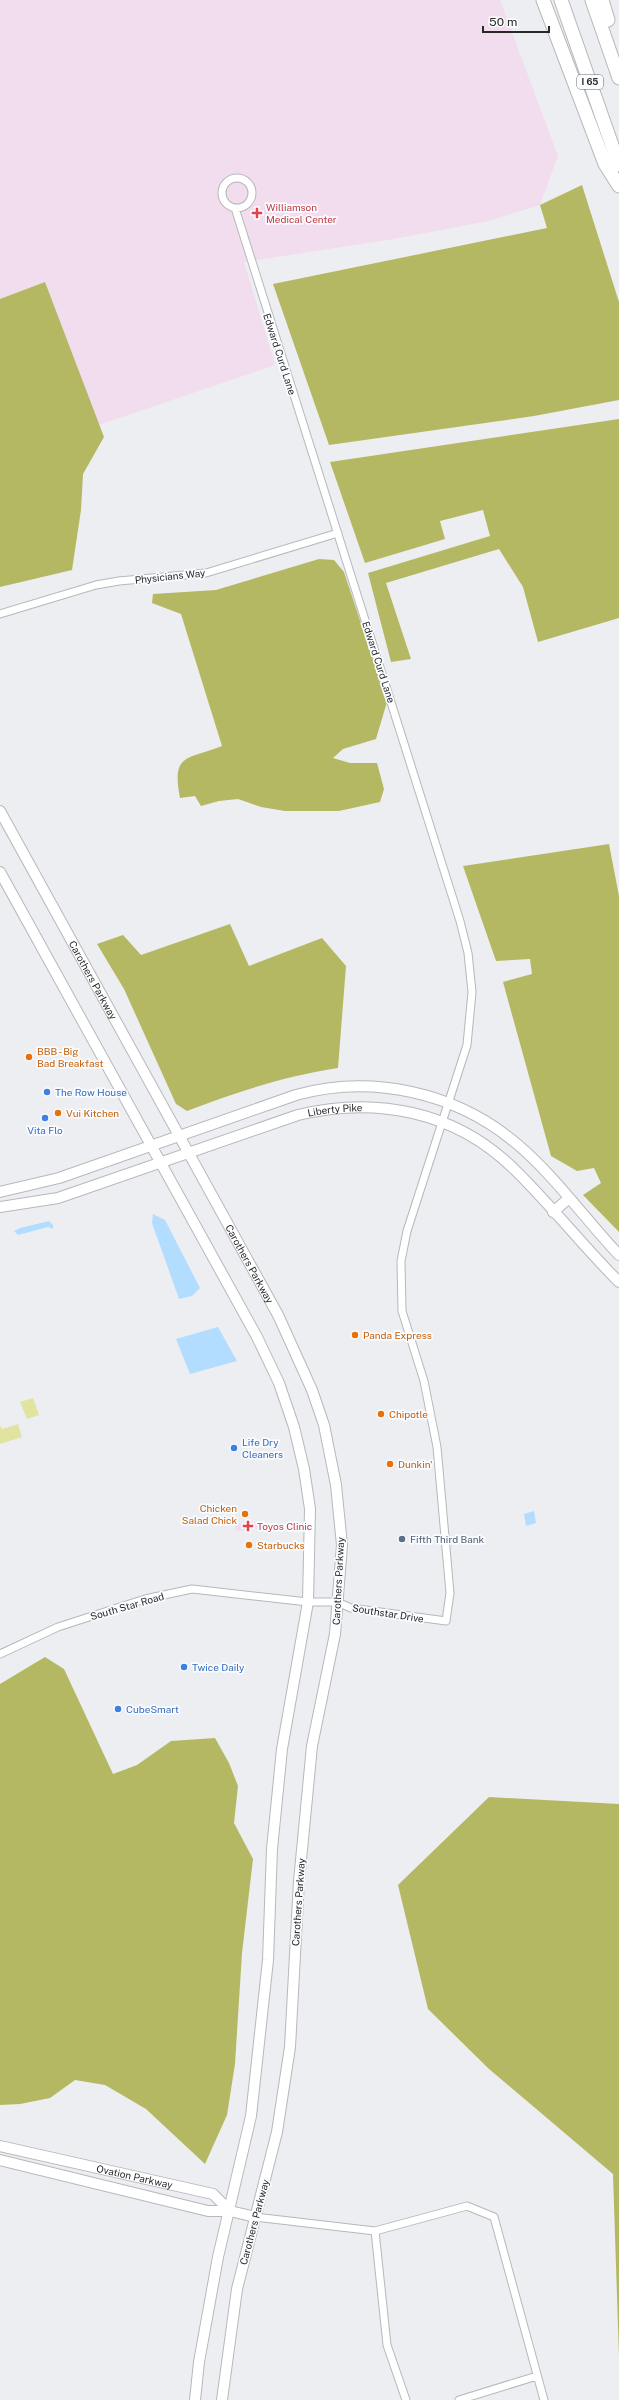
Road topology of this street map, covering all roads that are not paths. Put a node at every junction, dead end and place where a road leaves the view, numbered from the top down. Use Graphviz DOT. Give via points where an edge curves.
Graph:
graph roads {
  1 [pos="543,0"];
  2 [pos="562,0"];
  3 [pos="592,0"];
  4 [pos="602,0"];
  5 [pos="619,52"];
  6 [pos="619,78"];
  7 [pos="619,165"];
  8 [pos="619,186"];
  9 [pos="235,208"];
  10 [pos="338,533"];
  11 [pos="0,614"];
  12 [pos="0,811"];
  13 [pos="0,872"];
  14 [pos="449,1102"];
  15 [pos="441,1121"];
  16 [pos="178,1135"];
  17 [pos="151,1145"];
  18 [pos="189,1153"];
  19 [pos="162,1163"];
  20 [pos="0,1192"];
  21 [pos="568,1199"];
  22 [pos="0,1207"];
  23 [pos="553,1212"];
  24 [pos="619,1255"];
  25 [pos="619,1282"];
  26 [pos="308,1602"];
  27 [pos="337,1602"];
  28 [pos="446,1621"];
  29 [pos="0,1654"];
  30 [pos="0,2146"];
  31 [pos="32,2152"];
  32 [pos="0,2160"];
  33 [pos="28,2166"];
  34 [pos="230,2211"];
  35 [pos="255,2217"];
  36 [pos="375,2231"];
  37 [pos="537,2376"];
  38 [pos="195,2400"];
  39 [pos="222,2400"];
  40 [pos="406,2400"];
  41 [pos="459,2400"];
  42 [pos="544,2400"];
  1 -- 8 [label="highway" via="605,164"];
  2 -- 7 [label="highway, I 65"];
  3 -- 6 [label="highway, I 65"];
  4 -- 5 [label="highway"];
  9 -- 9 [label="street" via="246,205 251,196 249,185 241,179 230,180 223,188 225,202"];
  9 -- 10 [label="street, Edward Curd Lane"];
  10 -- 11 [label="street, Physicians Way" via="206,573 96,585"];
  10 -- 14 [label="street, Edward Curd Lane" via="456,907 468,953 471,1011 467,1045"];
  12 -- 16 [label="main road, Carothers Parkway"];
  13 -- 17 [label="main road"];
  14 -- 15 [label="street, Edward Curd Lane"];
  14 -- 16 [label="main road, Liberty Pike" via="379,1086 333,1087 283,1098"];
  14 -- 21 [label="main road, Liberty Pike" via="472,1113 517,1144"];
  15 -- 18 [label="main road, Liberty Pike" via="402,1109 377,1106 321,1109"];
  15 -- 23 [label="main road, Liberty Pike" via="490,1148 513,1168"];
  15 -- 28 [label="street, Edward Curd Lane" via="407,1231 401,1261 400,1288 402,1311 424,1381 437,1447 450,1593"];
  16 -- 17 [label="main road, Liberty Pike"];
  16 -- 18 [label="main road, Carothers Parkway"];
  17 -- 19 [label="main road"];
  17 -- 20 [label="main road, Liberty Pike" via="59,1178"];
  18 -- 19 [label="main road, Liberty Pike"];
  18 -- 27 [label="main road, Carothers Parkway" via="278,1315 324,1425 337,1492 342,1544"];
  19 -- 22 [label="main road, Liberty Pike" via="58,1198"];
  19 -- 26 [label="main road" via="256,1337 279,1383 294,1427 310,1509"];
  21 -- 23 [label="main road"];
  21 -- 24 [label="main road, Liberty Pike"];
  23 -- 25 [label="main road, Liberty Pike"];
  26 -- 27 [label="street, Southstar Drive"];
  26 -- 29 [label="street, South Star Road" via="192,1589 145,1599 58,1627"];
  26 -- 34 [label="main road" via="281,1765 272,1849 268,1960 251,2116"];
  27 -- 28 [label="street, Southstar Drive" via="351,1608"];
  27 -- 35 [label="main road, Carothers Parkway" via="335,1634 312,1746 299,1881 290,2047 276,2132"];
  30 -- 31 [label="main road, Ovation Parkway"];
  31 -- 33 [label="street"];
  31 -- 34 [label="main road, Ovation Parkway" via="213,2194"];
  32 -- 33 [label="main road, Ovation Parkway"];
  33 -- 34 [label="main road, Ovation Parkway" via="208,2212"];
  34 -- 35 [label="main road, Ovation Parkway"];
  34 -- 38 [label="main road" via="218,2257"];
  35 -- 36 [label="street"];
  35 -- 39 [label="main road, Carothers Parkway" via="237,2288"];
  36 -- 37 [label="street" via="467,2206 494,2217"];
  36 -- 40 [label="street" via="387,2345"];
  37 -- 41 [label="street"];
  37 -- 42 [label="street"];
}
